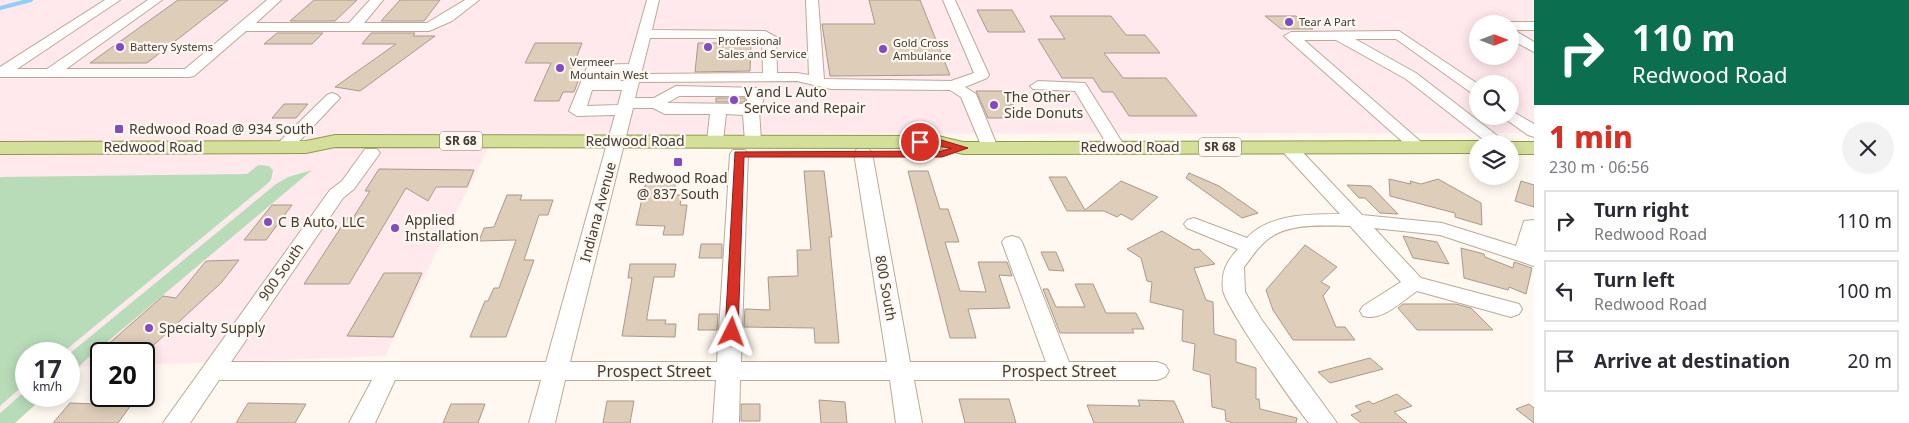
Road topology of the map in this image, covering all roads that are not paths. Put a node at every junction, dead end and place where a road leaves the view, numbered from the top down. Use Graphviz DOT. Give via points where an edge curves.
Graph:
graph roads {
  1 [pos="114,0"];
  2 [pos="156,0"];
  3 [pos="274,0"];
  4 [pos="377,0"];
  5 [pos="472,0"];
  6 [pos="653,0"];
  7 [pos="812,0"];
  8 [pos="949,0"];
  9 [pos="1326,23"];
  10 [pos="1519,26"];
  11 [pos="1534,26"];
  12 [pos="243,27"];
  13 [pos="353,27"];
  14 [pos="645,34"];
  15 [pos="1399,35"];
  16 [pos="1339,36"];
  17 [pos="1519,39"];
  18 [pos="1534,48"];
  19 [pos="0,73"];
  20 [pos="50,73"];
  21 [pos="634,77"];
  22 [pos="770,77"];
  23 [pos="817,81"];
  24 [pos="953,86"];
  25 [pos="1038,86"];
  26 [pos="1469,86"];
  27 [pos="332,98"];
  28 [pos="657,103"];
  29 [pos="626,107"];
  30 [pos="718,110"];
  31 [pos="751,110"];
  32 [pos="1519,121"];
  33 [pos="1534,132"];
  34 [pos="1488,135"];
  35 [pos="715,141"];
  36 [pos="1419,146"];
  37 [pos="284,147"];
  38 [pos="306,147"];
  39 [pos="615,147"];
  40 [pos="1117,147"];
  41 [pos="1288,147"];
  42 [pos="1469,147"];
  43 [pos="0,148"];
  44 [pos="746,148"];
  45 [pos="963,148"];
  46 [pos="990,148"];
  47 [pos="1519,148"];
  48 [pos="1534,148"];
  49 [pos="364,152"];
  50 [pos="863,153"];
  51 [pos="336,194"];
  52 [pos="1354,220"];
  53 [pos="1194,224"];
  54 [pos="1531,225"];
  55 [pos="1012,242"];
  56 [pos="1249,246"];
  57 [pos="1529,258"];
  58 [pos="1414,283"];
  59 [pos="1511,309"];
  60 [pos="1371,311"];
  61 [pos="212,371"];
  62 [pos="388,371"];
  63 [pos="555,371"];
  64 [pos="730,371"];
  65 [pos="900,371"];
  66 [pos="1061,371"];
  67 [pos="1157,371"];
  68 [pos="176,423"];
  69 [pos="362,423"];
  70 [pos="542,423"];
  71 [pos="726,423"];
  72 [pos="909,423"];
  73 [pos="1324,423"];
  1 -- 19 [label="street"];
  2 -- 20 [label="street"];
  3 -- 12 [label="street"];
  4 -- 13 [label="street"];
  5 -- 13 [label="street" via="429,26"];
  6 -- 14 [label="street, Indiana Avenue"];
  7 -- 23 [label="street"];
  8 -- 24 [label="street" via="982,75"];
  9 -- 15 [label="street" via="1382,23"];
  10 -- 11 [label="street"];
  12 -- 13 [label="street"];
  12 -- 20 [label="street" via="189,72"];
  14 -- 21 [label="street, Indiana Avenue"];
  14 -- 22 [label="street" via="760,34 769,37"];
  15 -- 16 [label="street"];
  15 -- 26 [label="street"];
  16 -- 34 [label="street" via="1411,76"];
  16 -- 36 [label="street" via="1291,36"];
  17 -- 18 [label="street"];
  19 -- 20 [label="street"];
  21 -- 22 [label="street"];
  21 -- 29 [label="street, Indiana Avenue"];
  21 -- 29 [label="street" via="592,68 577,111"];
  22 -- 23 [label="street"];
  23 -- 24 [label="street" via="831,85"];
  24 -- 46 [label="street" via="968,94"];
  25 -- 40 [label="street" via="1080,86"];
  27 -- 37 [label="street"];
  28 -- 29 [label="street"];
  28 -- 30 [label="street" via="664,109"];
  28 -- 31 [label="street" via="676,91 755,90 755,105"];
  29 -- 39 [label="street, Indiana Avenue"];
  30 -- 31 [label="street"];
  30 -- 35 [label="street"];
  31 -- 44 [label="street"];
  32 -- 33 [label="street"];
  35 -- 39 [label="main road, Redwood Road / SR 68"];
  35 -- 44 [label="main road, Redwood Road / SR 68"];
  36 -- 41 [label="main road, Redwood Road / SR 68"];
  36 -- 42 [label="main road, Redwood Road / SR 68"];
  37 -- 38 [label="main road, Redwood Road / SR 68"];
  37 -- 43 [label="main road, Redwood Road / SR 68"];
  38 -- 39 [label="main road, Redwood Road / SR 68" via="335,141"];
  38 -- 49 [label="main road, Redwood Road / SR 68" via="328,152"];
  39 -- 44 [label="main road, Redwood Road / SR 68"];
  39 -- 49 [label="main road, Redwood Road / SR 68"];
  39 -- 63 [label="street, Indiana Avenue"];
  40 -- 41 [label="main road, Redwood Road / SR 68"];
  40 -- 46 [label="main road, Redwood Road / SR 68"];
  41 -- 52 [label="street"];
  44 -- 45 [label="main road, Redwood Road / SR 68" via="938,142"];
  44 -- 50 [label="main road, Redwood Road / SR 68"];
  44 -- 64 [label="street"];
  45 -- 46 [label="main road, Redwood Road / SR 68"];
  45 -- 50 [label="main road, Redwood Road / SR 68" via="942,154"];
  47 -- 48 [label="main road"];
  49 -- 51 [label="street, 900 South" via="348,185"];
  50 -- 65 [label="street, 800 South"];
  51 -- 61 [label="street, 900 South"];
  52 -- 56 [label="street" via="1309,220 1280,226 1260,235"];
  52 -- 57 [label="street" via="1442,229"];
  52 -- 58 [label="street"];
  53 -- 56 [label="street"];
  54 -- 57 [label="street"];
  55 -- 66 [label="street"];
  56 -- 73 [label="street" via="1234,266 1234,292 1253,326"];
  58 -- 59 [label="street"];
  58 -- 60 [label="street"];
  61 -- 62 [label="street, Prospect Street"];
  61 -- 68 [label="street, 900 South"];
  62 -- 63 [label="street, Prospect Street"];
  62 -- 69 [label="street"];
  63 -- 64 [label="street, Prospect Street"];
  63 -- 70 [label="street, Indiana Avenue"];
  64 -- 65 [label="street, Prospect Street"];
  64 -- 71 [label="street"];
  65 -- 66 [label="street, Prospect Street"];
  65 -- 72 [label="street, 800 South"];
  66 -- 67 [label="street, Prospect Street"];
}
